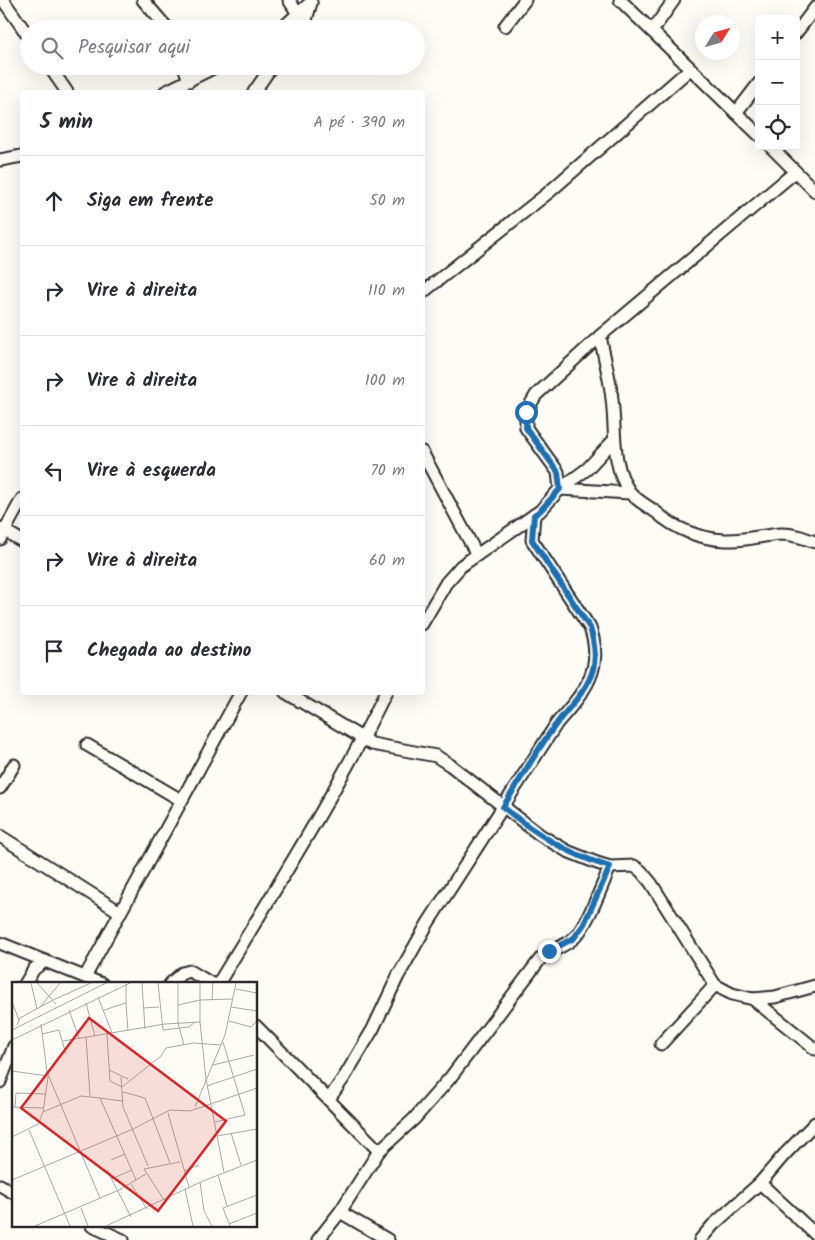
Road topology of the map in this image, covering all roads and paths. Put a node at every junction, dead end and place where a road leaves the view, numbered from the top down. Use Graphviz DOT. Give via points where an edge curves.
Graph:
graph roads {
  1 [pos="3,0"];
  2 [pos="143,0"];
  3 [pos="288,0"];
  4 [pos="525,0"];
  5 [pos="620,0"];
  6 [pos="674,0"];
  7 [pos="312,1"];
  8 [pos="815,8"];
  9 [pos="298,14"];
  10 [pos="160,20"];
  11 [pos="292,20"];
  12 [pos="306,20"];
  13 [pos="20,24"];
  14 [pos="505,26"];
  15 [pos="800,28"];
  16 [pos="652,31"];
  17 [pos="690,69"];
  18 [pos="55,75"];
  19 [pos="187,75"];
  20 [pos="200,75"];
  21 [pos="266,75"];
  22 [pos="189,81"];
  23 [pos="755,88"];
  24 [pos="66,90"];
  25 [pos="169,90"];
  26 [pos="255,90"];
  27 [pos="736,113"];
  28 [pos="755,131"];
  29 [pos="774,150"];
  30 [pos="20,156"];
  31 [pos="0,160"];
  32 [pos="795,172"];
  33 [pos="815,191"];
  34 [pos="425,291"];
  35 [pos="600,336"];
  36 [pos="614,440"];
  37 [pos="425,458"];
  38 [pos="560,489"];
  39 [pos="630,493"];
  40 [pos="20,502"];
  41 [pos="534,515"];
  42 [pos="2,533"];
  43 [pos="508,533"];
  44 [pos="20,540"];
  45 [pos="532,540"];
  46 [pos="815,542"];
  47 [pos="477,555"];
  48 [pos="425,619"];
  49 [pos="239,695"];
  50 [pos="290,695"];
  51 [pos="385,695"];
  52 [pos="363,739"];
  53 [pos="87,745"];
  54 [pos="14,765"];
  55 [pos="0,788"];
  56 [pos="181,800"];
  57 [pos="503,807"];
  58 [pos="0,836"];
  59 [pos="610,867"];
  60 [pos="120,912"];
  61 [pos="0,943"];
  62 [pos="45,962"];
  63 [pos="84,977"];
  64 [pos="25,982"];
  65 [pos="97,982"];
  66 [pos="172,982"];
  67 [pos="209,982"];
  68 [pos="219,982"];
  69 [pos="715,985"];
  70 [pos="815,986"];
  71 [pos="753,999"];
  72 [pos="258,1028"];
  73 [pos="661,1044"];
  74 [pos="815,1048"];
  75 [pos="12,1051"];
  76 [pos="0,1082"];
  77 [pos="329,1099"];
  78 [pos="815,1122"];
  79 [pos="379,1151"];
  80 [pos="760,1183"];
  81 [pos="0,1185"];
  82 [pos="12,1192"];
  83 [pos="340,1212"];
  84 [pos="96,1228"];
  85 [pos="815,1234"];
  86 [pos="123,1240"];
  87 [pos="318,1240"];
  88 [pos="388,1240"];
  89 [pos="700,1240"];
  1 -- 13 [label="street"];
  2 -- 10 [label="street"];
  3 -- 9 [label="street"];
  4 -- 14 [label="street"];
  5 -- 16 [label="street"];
  6 -- 16 [label="street"];
  7 -- 9 [label="street"];
  7 -- 12 [label="street"];
  8 -- 15 [label="street"];
  9 -- 11 [label="street"];
  16 -- 17 [label="street"];
  17 -- 27 [label="street"];
  17 -- 34 [label="street" via="548,193"];
  18 -- 24 [label="street"];
  19 -- 22 [label="street"];
  20 -- 22 [label="street"];
  21 -- 26 [label="street"];
  22 -- 25 [label="street"];
  23 -- 27 [label="street"];
  27 -- 28 [label="street"];
  29 -- 32 [label="street"];
  30 -- 31 [label="street"];
  32 -- 33 [label="street"];
  32 -- 35 [label="street"];
  35 -- 36 [label="street" via="611,388"];
  35 -- 38 [label="street" via="536,395 526,412 526,428 558,472"];
  36 -- 38 [label="street" via="588,469"];
  36 -- 39 [label="street" via="619,467"];
  37 -- 47 [label="street"];
  38 -- 39 [label="street"];
  38 -- 41 [label="street"];
  39 -- 46 [label="street" via="666,521 703,536 725,540 782,534"];
  40 -- 42 [label="street"];
  41 -- 43 [label="street"];
  41 -- 45 [label="street"];
  42 -- 44 [label="street"];
  43 -- 45 [label="street"];
  43 -- 47 [label="street"];
  45 -- 57 [label="street" via="590,628 594,639 594,667 580,696 556,723"];
  47 -- 48 [label="street" via="446,582"];
  49 -- 56 [label="street"];
  50 -- 52 [label="street"];
  51 -- 52 [label="street"];
  52 -- 57 [label="street" via="372,744 436,756"];
  52 -- 68 [label="street"];
  53 -- 56 [label="street"];
  54 -- 55 [label="street"];
  56 -- 60 [label="street"];
  57 -- 59 [label="street" via="567,851"];
  57 -- 77 [label="street" via="428,923 373,1029"];
  58 -- 60 [label="street"];
  59 -- 69 [label="street" via="634,866 641,871"];
  59 -- 79 [label="street" via="584,924 574,938 541,958 450,1078 414,1119"];
  60 -- 63 [label="street"];
  61 -- 62 [label="street"];
  62 -- 63 [label="street"];
  62 -- 64 [label="street" via="34,969"];
  63 -- 65 [label="street"];
  66 -- 67 [label="street" via="182,973 190,971"];
  69 -- 71 [label="street" via="732,994"];
  69 -- 73 [label="street"];
  70 -- 71 [label="street" via="775,997"];
  71 -- 74 [label="street"];
  72 -- 77 [label="street"];
  75 -- 76 [label="street"];
  77 -- 79 [label="street"];
  78 -- 80 [label="street"];
  79 -- 83 [label="street"];
  80 -- 85 [label="street"];
  80 -- 89 [label="street"];
  81 -- 82 [label="street"];
  83 -- 87 [label="street"];
  83 -- 88 [label="street"];
  84 -- 86 [label="street"];
}
